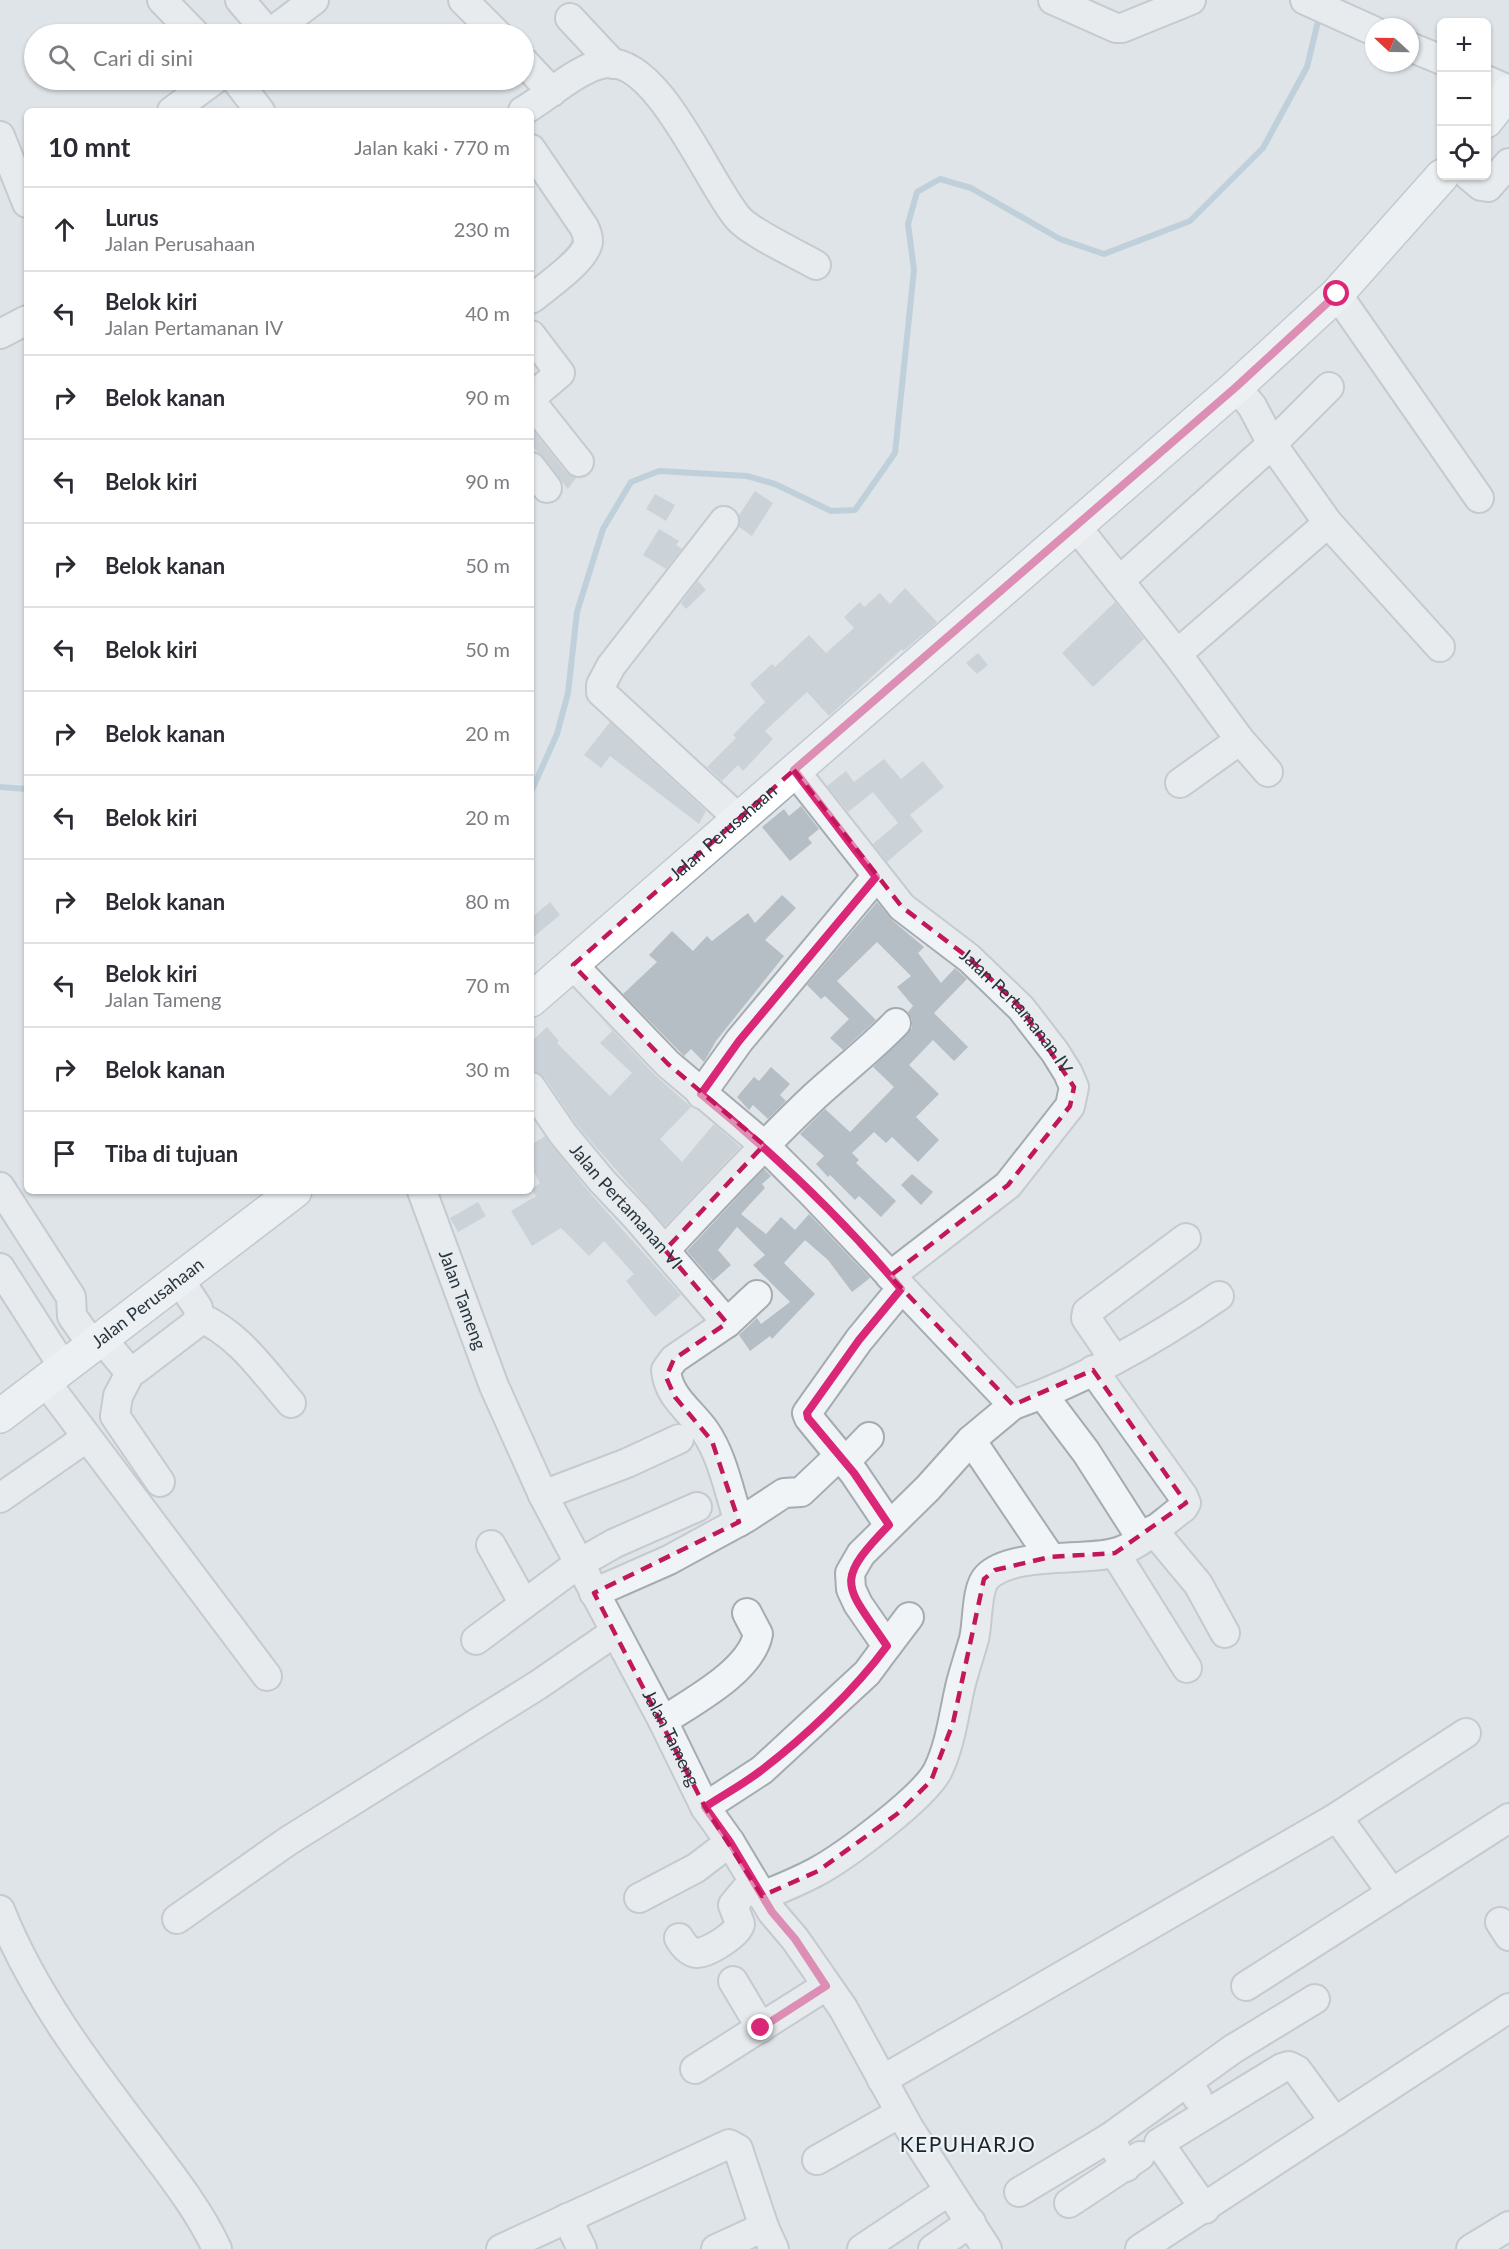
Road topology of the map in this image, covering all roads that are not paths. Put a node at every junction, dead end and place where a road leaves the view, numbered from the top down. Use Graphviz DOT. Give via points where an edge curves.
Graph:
graph roads {
  1 [pos="162,0"];
  2 [pos="240,0"];
  3 [pos="314,0"];
  4 [pos="464,0"];
  5 [pos="1053,0"];
  6 [pos="1191,0"];
  7 [pos="1305,0"];
  8 [pos="1087,7"];
  9 [pos="570,18"];
  10 [pos="185,24"];
  11 [pos="260,24"];
  12 [pos="282,24"];
  13 [pos="487,24"];
  14 [pos="1365,27"];
  15 [pos="613,64"];
  16 [pos="534,73"];
  17 [pos="1491,82"];
  18 [pos="200,90"];
  19 [pos="244,90"];
  20 [pos="1509,91"];
  21 [pos="552,92"];
  22 [pos="176,108"];
  23 [pos="258,108"];
  24 [pos="528,108"];
  25 [pos="1491,114"];
  26 [pos="0,136"];
  27 [pos="534,153"];
  28 [pos="1509,164"];
  29 [pos="1438,180"];
  30 [pos="1474,180"];
  31 [pos="24,196"];
  32 [pos="816,265"];
  33 [pos="1337,294"];
  34 [pos="534,297"];
  35 [pos="24,322"];
  36 [pos="0,334"];
  37 [pos="534,339"];
  38 [pos="1236,387"];
  39 [pos="1329,387"];
  40 [pos="534,395"];
  41 [pos="534,406"];
  42 [pos="1272,444"];
  43 [pos="579,462"];
  44 [pos="1479,498"];
  45 [pos="724,522"];
  46 [pos="1328,523"];
  47 [pos="1074,525"];
  48 [pos="1119,581"];
  49 [pos="1440,647"];
  50 [pos="1177,654"];
  51 [pos="1240,740"];
  52 [pos="794,770"];
  53 [pos="1268,772"];
  54 [pos="1180,783"];
  55 [pos="739,819"];
  56 [pos="876,877"];
  57 [pos="573,964"];
  58 [pos="534,997"];
  59 [pos="896,1023"];
  60 [pos="534,1091"];
  61 [pos="701,1094"];
  62 [pos="764,1145"];
  63 [pos="0,1188"];
  64 [pos="292,1194"];
  65 [pos="423,1194"];
  66 [pos="1186,1238"];
  67 [pos="665,1250"];
  68 [pos="0,1268"];
  69 [pos="180,1281"];
  70 [pos="896,1283"];
  71 [pos="757,1295"];
  72 [pos="1219,1296"];
  73 [pos="199,1317"];
  74 [pos="727,1323"];
  75 [pos="98,1343"];
  76 [pos="1103,1364"];
  77 [pos="131,1371"];
  78 [pos="54,1375"];
  79 [pos="1043,1395"];
  80 [pos="291,1403"];
  81 [pos="1012,1405"];
  82 [pos="0,1416"];
  83 [pos="869,1437"];
  84 [pos="86,1438"];
  85 [pos="679,1439"];
  86 [pos="971,1440"];
  87 [pos="842,1459"];
  88 [pos="160,1482"];
  89 [pos="543,1495"];
  90 [pos="0,1498"];
  91 [pos="697,1507"];
  92 [pos="739,1522"];
  93 [pos="889,1525"];
  94 [pos="1147,1534"];
  95 [pos="491,1545"];
  96 [pos="1115,1553"];
  97 [pos="1050,1557"];
  98 [pos="578,1564"];
  99 [pos="594,1593"];
  100 [pos="524,1604"];
  101 [pos="747,1613"];
  102 [pos="909,1617"];
  103 [pos="615,1632"];
  104 [pos="1225,1633"];
  105 [pos="476,1640"];
  106 [pos="887,1646"];
  107 [pos="1186,1668"];
  108 [pos="267,1676"];
  109 [pos="663,1721"];
  110 [pos="1466,1733"];
  111 [pos="705,1807"];
  112 [pos="1337,1817"];
  113 [pos="1509,1818"];
  114 [pos="730,1842"];
  115 [pos="757,1889"];
  116 [pos="1392,1893"];
  117 [pos="639,1898"];
  118 [pos="177,1919"];
  119 [pos="2,1921"];
  120 [pos="679,1938"];
  121 [pos="733,1981"];
  122 [pos="826,1986"];
  123 [pos="1246,1986"];
  124 [pos="1315,1999"];
  125 [pos="1509,2008"];
  126 [pos="761,2028"];
  127 [pos="695,2069"];
  128 [pos="882,2080"];
  129 [pos="1188,2082"];
  130 [pos="900,2113"];
  131 [pos="1208,2114"];
  132 [pos="1335,2122"];
  133 [pos="1108,2138"];
  134 [pos="1159,2143"];
  135 [pos="817,2160"];
  136 [pos="1126,2167"];
  137 [pos="949,2191"];
  138 [pos="1019,2192"];
  139 [pos="1069,2203"];
  140 [pos="1205,2209"];
  141 [pos="567,2218"];
  142 [pos="971,2222"];
  143 [pos="1509,2226"];
  144 [pos="769,2238"];
  145 [pos="218,2249"];
  146 [pos="501,2249"];
  147 [pos="582,2249"];
  148 [pos="716,2249"];
  149 [pos="862,2249"];
  150 [pos="933,2249"];
  151 [pos="987,2249"];
  152 [pos="1140,2249"];
  153 [pos="1471,2249"];
  1 -- 10 [label="street"];
  2 -- 11 [label="street"];
  3 -- 12 [label="street"];
  4 -- 13 [label="street"];
  5 -- 8 [label="street"];
  6 -- 8 [label="street" via="1122,28 1110,26"];
  7 -- 14 [label="street"];
  9 -- 15 [label="street"];
  15 -- 21 [label="street" via="589,69"];
  15 -- 32 [label="street" via="635,74 671,108 711,180 739,220"];
  16 -- 21 [label="street"];
  17 -- 20 [label="street"];
  18 -- 22 [label="street"];
  19 -- 23 [label="street"];
  20 -- 25 [label="main road"];
  21 -- 24 [label="street"];
  26 -- 31 [label="street"];
  27 -- 34 [label="street" via="584,227 588,240 586,250 571,266"];
  28 -- 30 [label="street" via="1488,187"];
  29 -- 33 [label="main road, Jalan Perusahaan"];
  33 -- 38 [label="main road, Jalan Perusahaan"];
  33 -- 44 [label="street"];
  35 -- 36 [label="street"];
  37 -- 40 [label="street" via="560,374"];
  38 -- 42 [label="street" via="1252,406"];
  38 -- 47 [label="main road, Jalan Perusahaan"];
  39 -- 42 [label="street"];
  41 -- 43 [label="street"];
  42 -- 46 [label="street"];
  42 -- 48 [label="street"];
  45 -- 55 [label="street" via="610,666 601,685 604,696"];
  46 -- 49 [label="street"];
  46 -- 50 [label="street"];
  47 -- 48 [label="street"];
  47 -- 52 [label="main road, Jalan Perusahaan"];
  48 -- 50 [label="street"];
  50 -- 51 [label="street"];
  51 -- 53 [label="street"];
  51 -- 54 [label="street"];
  52 -- 55 [label="main road, Jalan Perusahaan"];
  52 -- 56 [label="street, Jalan Pertamanan IV"];
  55 -- 57 [label="main road, Jalan Perusahaan"];
  56 -- 61 [label="street" via="739,1041"];
  56 -- 70 [label="street, Jalan Pertamanan IV" via="902,907 969,958 1021,1008 1059,1059 1074,1087 1070,1106 1008,1185"];
  57 -- 58 [label="main road, Jalan Perusahaan"];
  57 -- 61 [label="street"];
  59 -- 62 [label="street"];
  60 -- 67 [label="street, Jalan Pertamanan VI" via="587,1163"];
  61 -- 62 [label="street"];
  62 -- 67 [label="street"];
  62 -- 70 [label="street"];
  63 -- 75 [label="street" via="70,1296 72,1316"];
  64 -- 69 [label="main road, Jalan Perusahaan"];
  65 -- 89 [label="street, Jalan Tameng" via="494,1386"];
  66 -- 76 [label="street" via="1087,1312"];
  67 -- 74 [label="street, Jalan Pertamanan VI"];
  68 -- 78 [label="street"];
  69 -- 73 [label="street" via="198,1308"];
  69 -- 75 [label="main road, Jalan Perusahaan"];
  70 -- 81 [label="street"];
  70 -- 87 [label="street, Jalan Pertamanan IV" via="807,1413"];
  71 -- 74 [label="street"];
  72 -- 76 [label="street" via="1150,1340"];
  73 -- 77 [label="street" via="194,1325"];
  73 -- 80 [label="street" via="226,1330 238,1341"];
  74 -- 92 [label="street" via="674,1359 666,1370 675,1397 712,1441"];
  75 -- 77 [label="street"];
  75 -- 78 [label="main road, Jalan Perusahaan"];
  76 -- 79 [label="street" via="1075,1382"];
  76 -- 94 [label="street" via="1186,1503"];
  77 -- 88 [label="street" via="118,1396 115,1416"];
  78 -- 82 [label="main road, Jalan Perusahaan"];
  78 -- 84 [label="street"];
  79 -- 81 [label="street"];
  79 -- 94 [label="street"];
  81 -- 86 [label="street"];
  83 -- 87 [label="street"];
  84 -- 90 [label="street"];
  84 -- 108 [label="street"];
  85 -- 89 [label="street"];
  86 -- 93 [label="street"];
  86 -- 97 [label="street"];
  87 -- 92 [label="street" via="807,1488 796,1494 784,1494"];
  87 -- 93 [label="street"];
  89 -- 98 [label="street, Jalan Tameng"];
  91 -- 98 [label="street"];
  92 -- 99 [label="street" via="669,1560"];
  93 -- 106 [label="street" via="861,1554 849,1581 858,1604"];
  94 -- 96 [label="street"];
  94 -- 104 [label="street" via="1198,1584"];
  95 -- 100 [label="street"];
  96 -- 97 [label="street"];
  96 -- 107 [label="street"];
  97 -- 115 [label="street" via="995,1570 984,1579 953,1723 938,1770 924,1791 818,1871"];
  98 -- 99 [label="street, Jalan Tameng"];
  98 -- 100 [label="street"];
  99 -- 103 [label="street, Jalan Tameng"];
  100 -- 105 [label="street"];
  101 -- 109 [label="street" via="758,1634 753,1652 735,1670"];
  102 -- 106 [label="street"];
  103 -- 109 [label="street, Jalan Tameng"];
  103 -- 118 [label="street" via="538,1685 288,1841"];
  106 -- 111 [label="street" via="867,1673 827,1713 758,1773"];
  109 -- 111 [label="street, Jalan Tameng"];
  110 -- 112 [label="street"];
  111 -- 114 [label="street, Jalan Tameng"];
  112 -- 116 [label="street"];
  112 -- 128 [label="street"];
  113 -- 116 [label="street"];
  114 -- 115 [label="street, Jalan Tameng"];
  114 -- 117 [label="street" via="696,1868"];
  115 -- 120 [label="street" via="734,1905 740,1924 736,1932 696,1953 686,1949"];
  115 -- 122 [label="street, Jalan Tameng"];
  116 -- 123 [label="street"];
  119 -- 145 [label="street" via="48,2006 186,2197"];
  121 -- 126 [label="street"];
  122 -- 126 [label="street"];
  122 -- 128 [label="street, Jalan Tameng" via="859,2035"];
  124 -- 129 [label="street" via="1233,2049"];
  125 -- 132 [label="street"];
  126 -- 127 [label="street"];
  128 -- 130 [label="street, Jalan Tameng"];
  129 -- 131 [label="street"];
  129 -- 133 [label="street"];
  130 -- 135 [label="street"];
  130 -- 137 [label="street, Jalan Tameng"];
  131 -- 132 [label="street" via="1289,2066 1297,2070"];
  131 -- 134 [label="street"];
  132 -- 140 [label="street"];
  133 -- 136 [label="street"];
  133 -- 138 [label="street"];
  134 -- 136 [label="street"];
  134 -- 140 [label="street"];
  136 -- 139 [label="street"];
  137 -- 142 [label="street, Jalan Tameng"];
  137 -- 149 [label="street"];
  140 -- 152 [label="street"];
  141 -- 144 [label="street" via="729,2144 738,2149"];
  141 -- 146 [label="street"];
  141 -- 147 [label="street"];
  142 -- 150 [label="street"];
  142 -- 151 [label="street, Jalan Tameng"];
  143 -- 153 [label="street"];
  144 -- 148 [label="street"];
}
